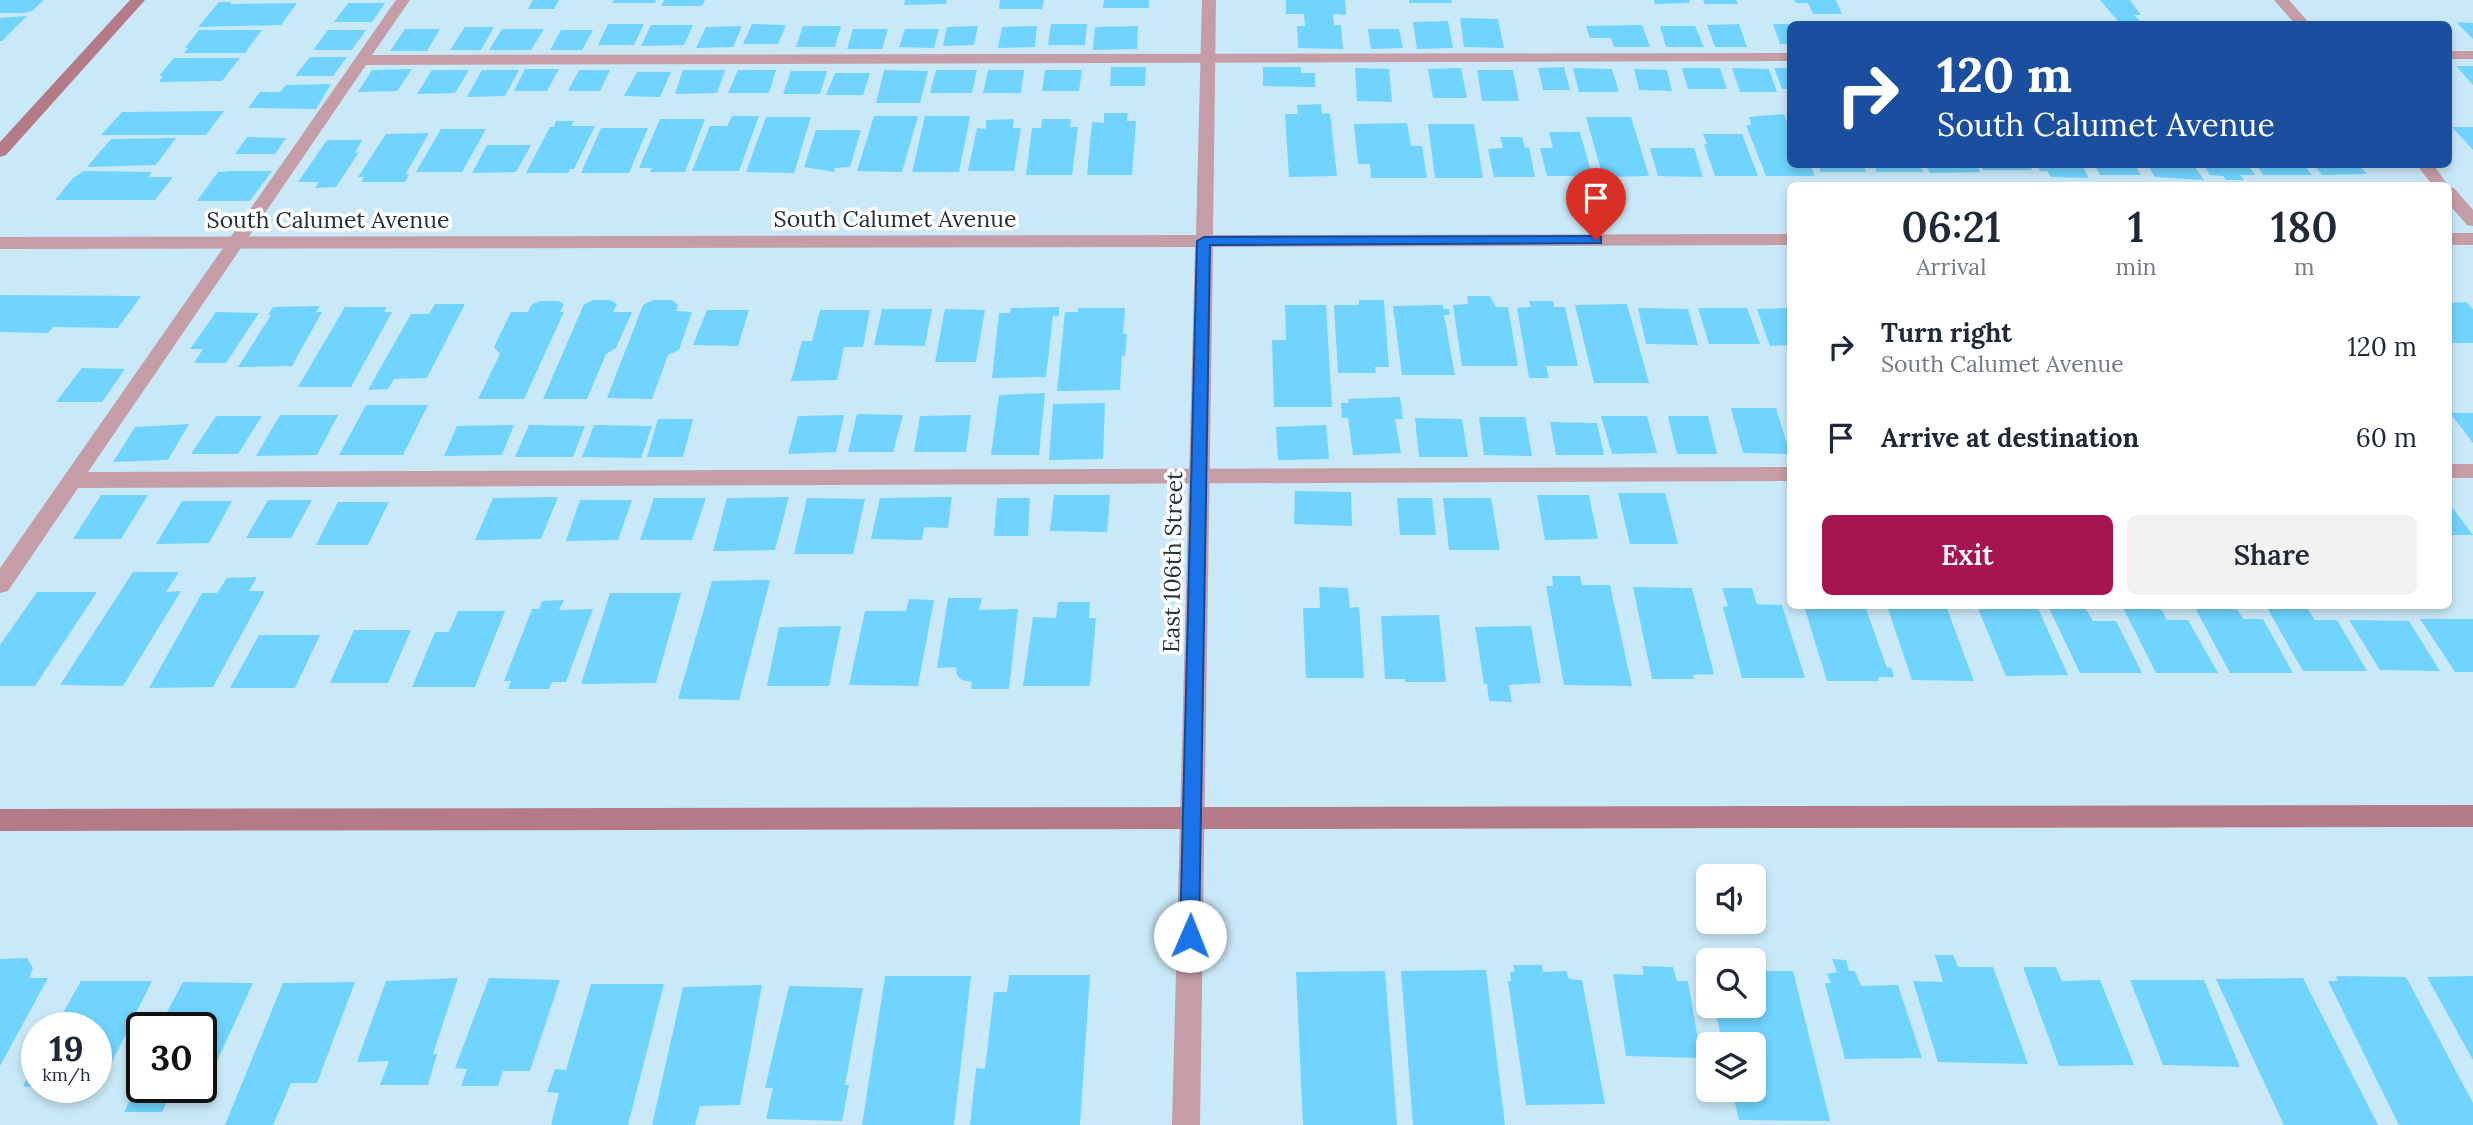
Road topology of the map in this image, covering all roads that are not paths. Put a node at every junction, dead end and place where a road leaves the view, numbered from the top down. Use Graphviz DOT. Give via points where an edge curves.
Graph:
graph roads {
  1 [pos="138,0"];
  2 [pos="403,0"];
  3 [pos="1209,0"];
  4 [pos="2281,0"];
  5 [pos="2300,21"];
  6 [pos="2452,55"];
  7 [pos="2473,55"];
  8 [pos="1787,57"];
  9 [pos="362,60"];
  10 [pos="1208,60"];
  11 [pos="0,152"];
  12 [pos="2427,168"];
  13 [pos="2439,182"];
  14 [pos="2452,197"];
  15 [pos="2473,221"];
  16 [pos="2452,239"];
  17 [pos="2473,239"];
  18 [pos="1787,240"];
  19 [pos="1204,241"];
  20 [pos="236,242"];
  21 [pos="0,243"];
  22 [pos="2452,471"];
  23 [pos="2473,471"];
  24 [pos="1787,474"];
  25 [pos="1200,476"];
  26 [pos="73,480"];
  27 [pos="0,585"];
  28 [pos="2473,816"];
  29 [pos="1193,817"];
  30 [pos="0,820"];
  31 [pos="1186,1125"];
  1 -- 11 [label="street"];
  2 -- 9 [label="street"];
  3 -- 10 [label="street, East 106th Street"];
  4 -- 5 [label="street"];
  6 -- 7 [label="street"];
  8 -- 10 [label="street"];
  9 -- 10 [label="street"];
  9 -- 20 [label="street"];
  10 -- 19 [label="street, East 106th Street"];
  12 -- 13 [label="street"];
  14 -- 15 [label="street"];
  16 -- 17 [label="street"];
  18 -- 19 [label="street, South Calumet Avenue"];
  19 -- 20 [label="street, South Calumet Avenue"];
  19 -- 25 [label="street, East 106th Street"];
  20 -- 21 [label="street, South Calumet Avenue"];
  20 -- 26 [label="street"];
  22 -- 23 [label="street"];
  24 -- 25 [label="street"];
  25 -- 26 [label="street"];
  25 -- 29 [label="street, East 106th Street"];
  26 -- 27 [label="street"];
  28 -- 29 [label="street"];
  29 -- 30 [label="street"];
  29 -- 31 [label="street, East 106th Street"];
}
